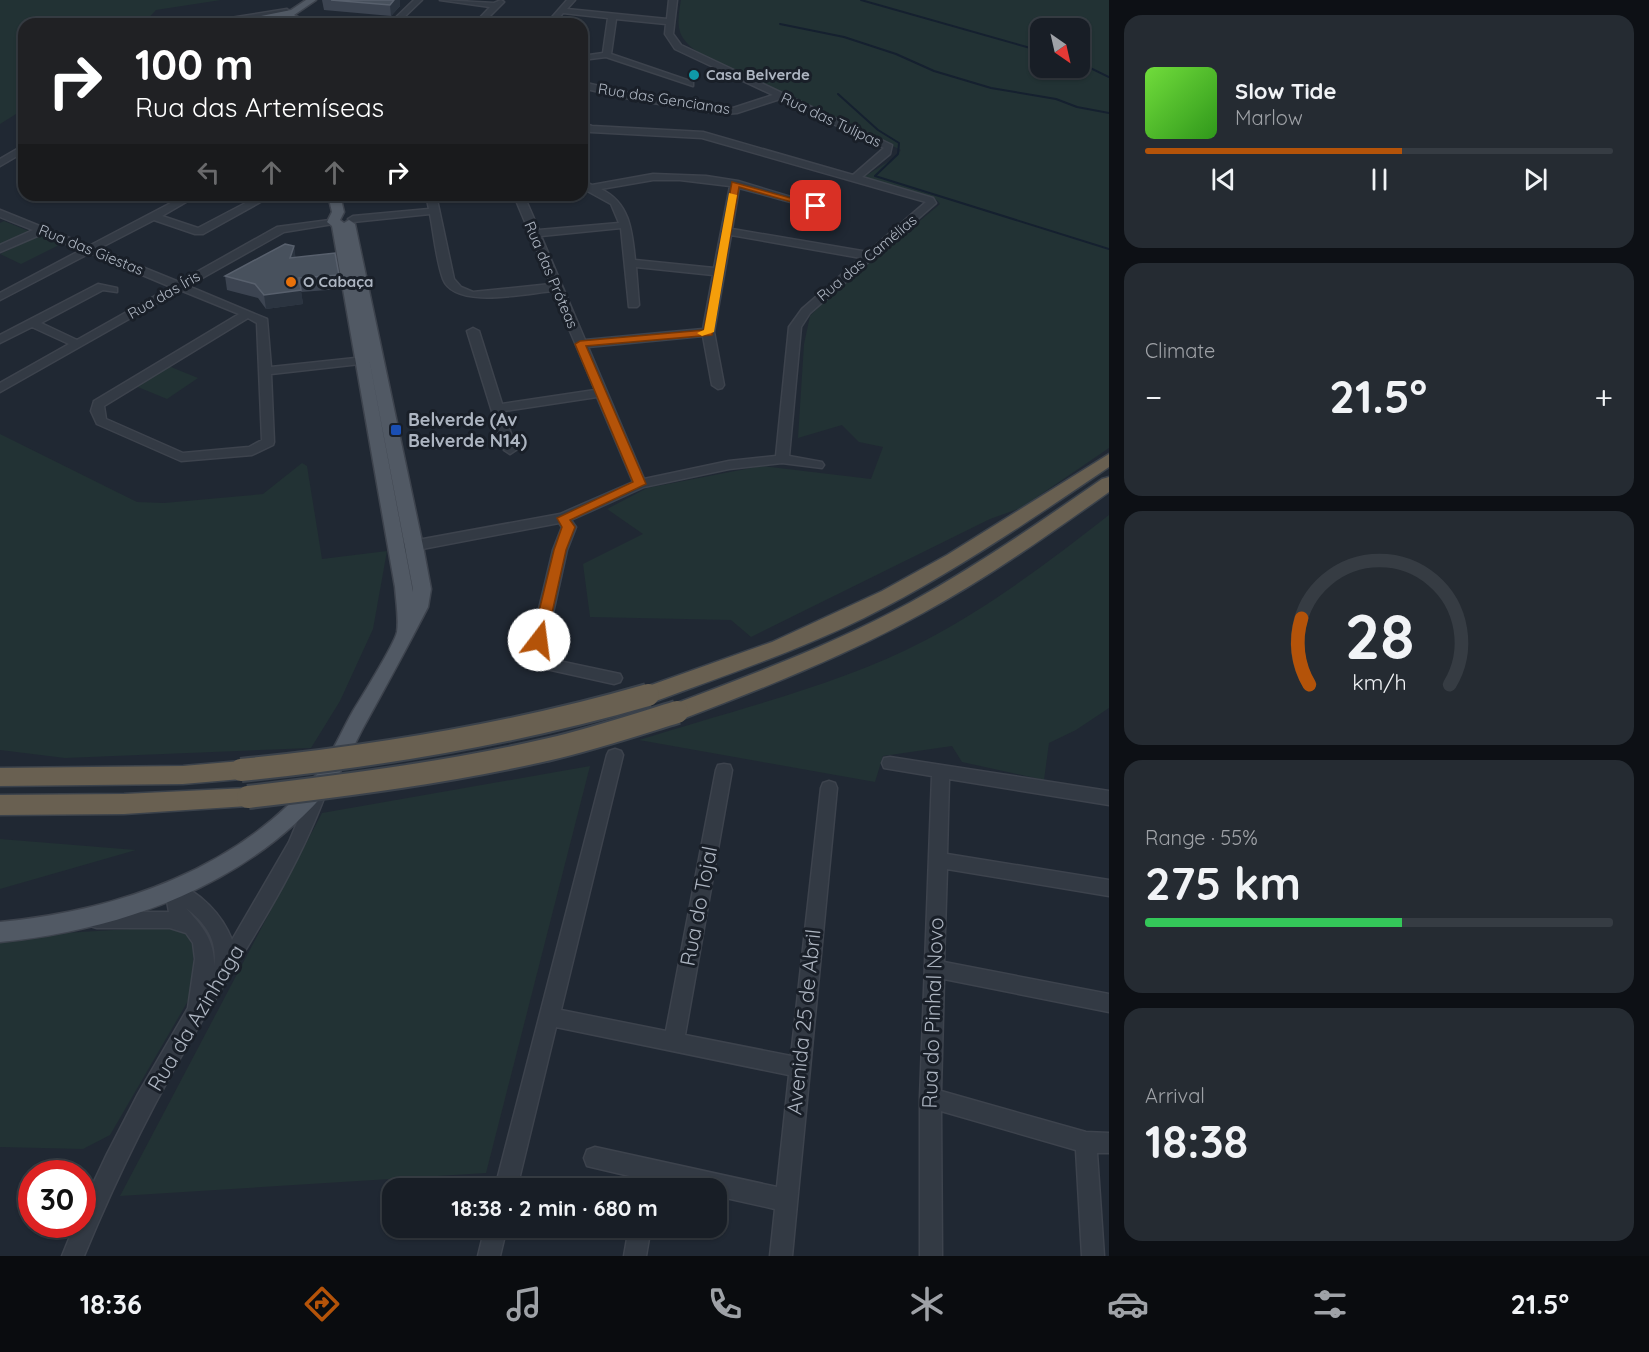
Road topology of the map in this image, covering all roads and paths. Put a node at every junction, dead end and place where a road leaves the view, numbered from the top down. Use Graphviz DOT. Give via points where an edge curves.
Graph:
graph roads {
  1 [pos="312,0"];
  2 [pos="322,0"];
  3 [pos="418,0"];
  4 [pos="444,0"];
  5 [pos="571,0"];
  6 [pos="673,0"];
  7 [pos="499,3"];
  8 [pos="287,11"];
  9 [pos="562,11"];
  10 [pos="612,16"];
  11 [pos="274,17"];
  12 [pos="247,18"];
  13 [pos="269,18"];
  14 [pos="279,18"];
  15 [pos="303,18"];
  16 [pos="399,18"];
  17 [pos="484,18"];
  18 [pos="556,18"];
  19 [pos="670,22"];
  20 [pos="607,55"];
  21 [pos="588,57"];
  22 [pos="690,84"];
  23 [pos="588,87"];
  24 [pos="597,89"];
  25 [pos="588,93"];
  26 [pos="780,96"];
  27 [pos="588,129"];
  28 [pos="18,152"];
  29 [pos="0,163"];
  30 [pos="855,178"];
  31 [pos="735,183"];
  32 [pos="588,186"];
  33 [pos="588,187"];
  34 [pos="182,201"];
  35 [pos="257,201"];
  36 [pos="335,201"];
  37 [pos="345,201"];
  38 [pos="432,201"];
  39 [pos="521,201"];
  40 [pos="816,206"];
  41 [pos="434,211"];
  42 [pos="2,216"];
  43 [pos="153,216"];
  44 [pos="343,220"];
  45 [pos="625,225"];
  46 [pos="42,230"];
  47 [pos="726,231"];
  48 [pos="534,234"];
  49 [pos="0,249"];
  50 [pos="91,250"];
  51 [pos="870,256"];
  52 [pos="628,263"];
  53 [pos="718,272"];
  54 [pos="180,286"];
  55 [pos="556,286"];
  56 [pos="113,291"];
  57 [pos="0,297"];
  58 [pos="633,305"];
  59 [pos="248,314"];
  60 [pos="32,323"];
  61 [pos="473,331"];
  62 [pos="708,332"];
  63 [pos="0,340"];
  64 [pos="77,344"];
  65 [pos="580,344"];
  66 [pos="370,361"];
  67 [pos="267,371"];
  68 [pos="718,385"];
  69 [pos="0,388"];
  70 [pos="601,393"];
  71 [pos="497,408"];
  72 [pos="510,450"];
  73 [pos="782,459"];
  74 [pos="1109,459"];
  75 [pos="817,465"];
  76 [pos="1109,483"];
  77 [pos="640,484"];
  78 [pos="563,518"];
  79 [pos="415,546"];
  80 [pos="396,549"];
  81 [pos="404,637"];
  82 [pos="615,678"];
  83 [pos="615,755"];
  84 [pos="890,763"];
  85 [pos="724,770"];
  86 [pos="940,770"];
  87 [pos="0,777"];
  88 [pos="322,782"];
  89 [pos="829,788"];
  90 [pos="1109,798"];
  91 [pos="0,805"];
  92 [pos="938,860"];
  93 [pos="1109,888"];
  94 [pos="174,890"];
  95 [pos="82,920"];
  96 [pos="189,925"];
  97 [pos="0,932"];
  98 [pos="934,969"];
  99 [pos="223,974"];
  100 [pos="1109,1003"];
  101 [pos="196,1012"];
  102 [pos="549,1017"];
  103 [pos="674,1042"];
  104 [pos="799,1067"];
  105 [pos="930,1098"];
  106 [pos="1086,1142"];
  107 [pos="1109,1143"];
  108 [pos="595,1158"];
  109 [pos="509,1178"];
  110 [pos="646,1178"];
  111 [pos="727,1191"];
  112 [pos="786,1200"];
  113 [pos="493,1238"];
  114 [pos="638,1238"];
  115 [pos="73,1256"];
  116 [pos="489,1256"];
  117 [pos="635,1256"];
  118 [pos="781,1256"];
  119 [pos="931,1256"];
  120 [pos="1093,1256"];
  1 -- 11 [label="main road" via="294,12"];
  2 -- 15 [label="main road" via="301,15"];
  3 -- 16 [label="street"];
  4 -- 7 [label="street"];
  5 -- 9 [label="street"];
  6 -- 19 [label="street, Rua das Tulipas"];
  7 -- 17 [label="street"];
  8 -- 12 [label="street"];
  9 -- 10 [label="street"];
  9 -- 18 [label="street"];
  10 -- 19 [label="street"];
  10 -- 20 [label="street"];
  11 -- 13 [label="main road"];
  11 -- 14 [label="main road"];
  19 -- 26 [label="street, Rua das Tulipas" via="669,34 678,47"];
  20 -- 21 [label="street"];
  20 -- 22 [label="street"];
  23 -- 24 [label="street, Rua das Gencianas"];
  24 -- 25 [label="street"];
  24 -- 26 [label="street, Rua das Gencianas" via="723,111"];
  26 -- 30 [label="street, Rua das Tulipas" via="889,147"];
  27 -- 30 [label="street" via="689,132"];
  28 -- 29 [label="street"];
  30 -- 51 [label="street, Rua das Camélias" via="931,203"];
  31 -- 32 [label="street" via="658,175"];
  31 -- 40 [label="street"];
  31 -- 47 [label="street"];
  33 -- 45 [label="street" via="616,203"];
  34 -- 43 [label="street"];
  35 -- 43 [label="street" via="199,232"];
  36 -- 44 [label="main road"];
  37 -- 44 [label="main road"];
  38 -- 41 [label="street"];
  39 -- 48 [label="street, Rua das Próteas"];
  41 -- 44 [label="street, Rua das Íris"];
  41 -- 55 [label="street" via="448,280 457,289 472,295"];
  42 -- 46 [label="street, Rua das Giestas"];
  43 -- 50 [label="street"];
  44 -- 54 [label="street, Rua das Íris" via="286,227"];
  44 -- 66 [label="main road"];
  45 -- 48 [label="street"];
  45 -- 52 [label="street"];
  46 -- 49 [label="street"];
  46 -- 50 [label="street, Rua das Giestas"];
  47 -- 51 [label="street"];
  47 -- 53 [label="street"];
  48 -- 55 [label="street, Rua das Próteas"];
  50 -- 54 [label="street, Rua das Giestas"];
  50 -- 57 [label="street"];
  51 -- 73 [label="street, Rua das Camélias" via="806,310 795,327"];
  52 -- 53 [label="street"];
  52 -- 58 [label="street"];
  53 -- 62 [label="street"];
  54 -- 59 [label="street, Rua das Giestas"];
  54 -- 64 [label="street, Rua das Íris"];
  55 -- 65 [label="street, Rua das Próteas"];
  56 -- 60 [label="street" via="102,286"];
  59 -- 67 [label="street" via="264,323"];
  59 -- 67 [label="street" via="103,399 97,414 101,421 177,456 252,451 269,439"];
  60 -- 63 [label="street"];
  60 -- 64 [label="street"];
  61 -- 71 [label="street"];
  62 -- 65 [label="street"];
  62 -- 68 [label="street"];
  64 -- 69 [label="street, Rua das Íris"];
  65 -- 70 [label="street, Rua das Próteas"];
  66 -- 67 [label="street"];
  66 -- 79 [label="main road"];
  66 -- 80 [label="main road"];
  70 -- 71 [label="street"];
  70 -- 77 [label="street, Rua das Próteas"];
  71 -- 72 [label="street"];
  73 -- 75 [label="street"];
  73 -- 77 [label="street" via="729,465"];
  74 -- 87 [label="highway, bridge" via="981,544 856,613 759,655 648,695 530,728 457,743 183,775"];
  76 -- 91 [label="highway, bridge" via="918,607 801,663 677,712 551,748 369,782 248,797"];
  77 -- 78 [label="street"];
  78 -- 79 [label="street"];
  78 -- 82 [label="street" via="568,527 539,640 531,649 533,661"];
  79 -- 80 [label="street"];
  79 -- 81 [label="main road" via="422,599"];
  80 -- 81 [label="main road" via="405,587"];
  81 -- 88 [label="main road"];
  83 -- 102 [label="street"];
  84 -- 86 [label="street"];
  85 -- 103 [label="street, Rua do Tojal"];
  86 -- 90 [label="street"];
  86 -- 92 [label="street, Rua do Pinhal Novo"];
  88 -- 94 [label="main road" via="266,834"];
  88 -- 99 [label="street, Rua da Azinhaga" via="312,814"];
  89 -- 104 [label="street, Avenida 25 de Abril"];
  92 -- 93 [label="street"];
  92 -- 98 [label="street, Rua do Pinhal Novo"];
  94 -- 95 [label="main road"];
  94 -- 96 [label="street" via="177,914"];
  94 -- 99 [label="street" via="204,911 221,931 226,946"];
  95 -- 96 [label="street" via="170,920"];
  95 -- 97 [label="main road"];
  96 -- 101 [label="street" via="201,941 204,954"];
  98 -- 100 [label="street"];
  98 -- 105 [label="street, Rua do Pinhal Novo"];
  99 -- 101 [label="street, Rua da Azinhaga"];
  101 -- 115 [label="street, Rua da Azinhaga" via="122,1145"];
  102 -- 103 [label="street"];
  102 -- 109 [label="street"];
  103 -- 104 [label="street"];
  104 -- 112 [label="street, Avenida 25 de Abril"];
  105 -- 106 [label="street"];
  105 -- 119 [label="street, Rua do Pinhal Novo"];
  106 -- 107 [label="street"];
  106 -- 120 [label="street"];
  108 -- 110 [label="street"];
  111 -- 112 [label="street"];
  112 -- 118 [label="street, Avenida 25 de Abril"];
  113 -- 116 [label="street"];
  114 -- 117 [label="street"];
}
